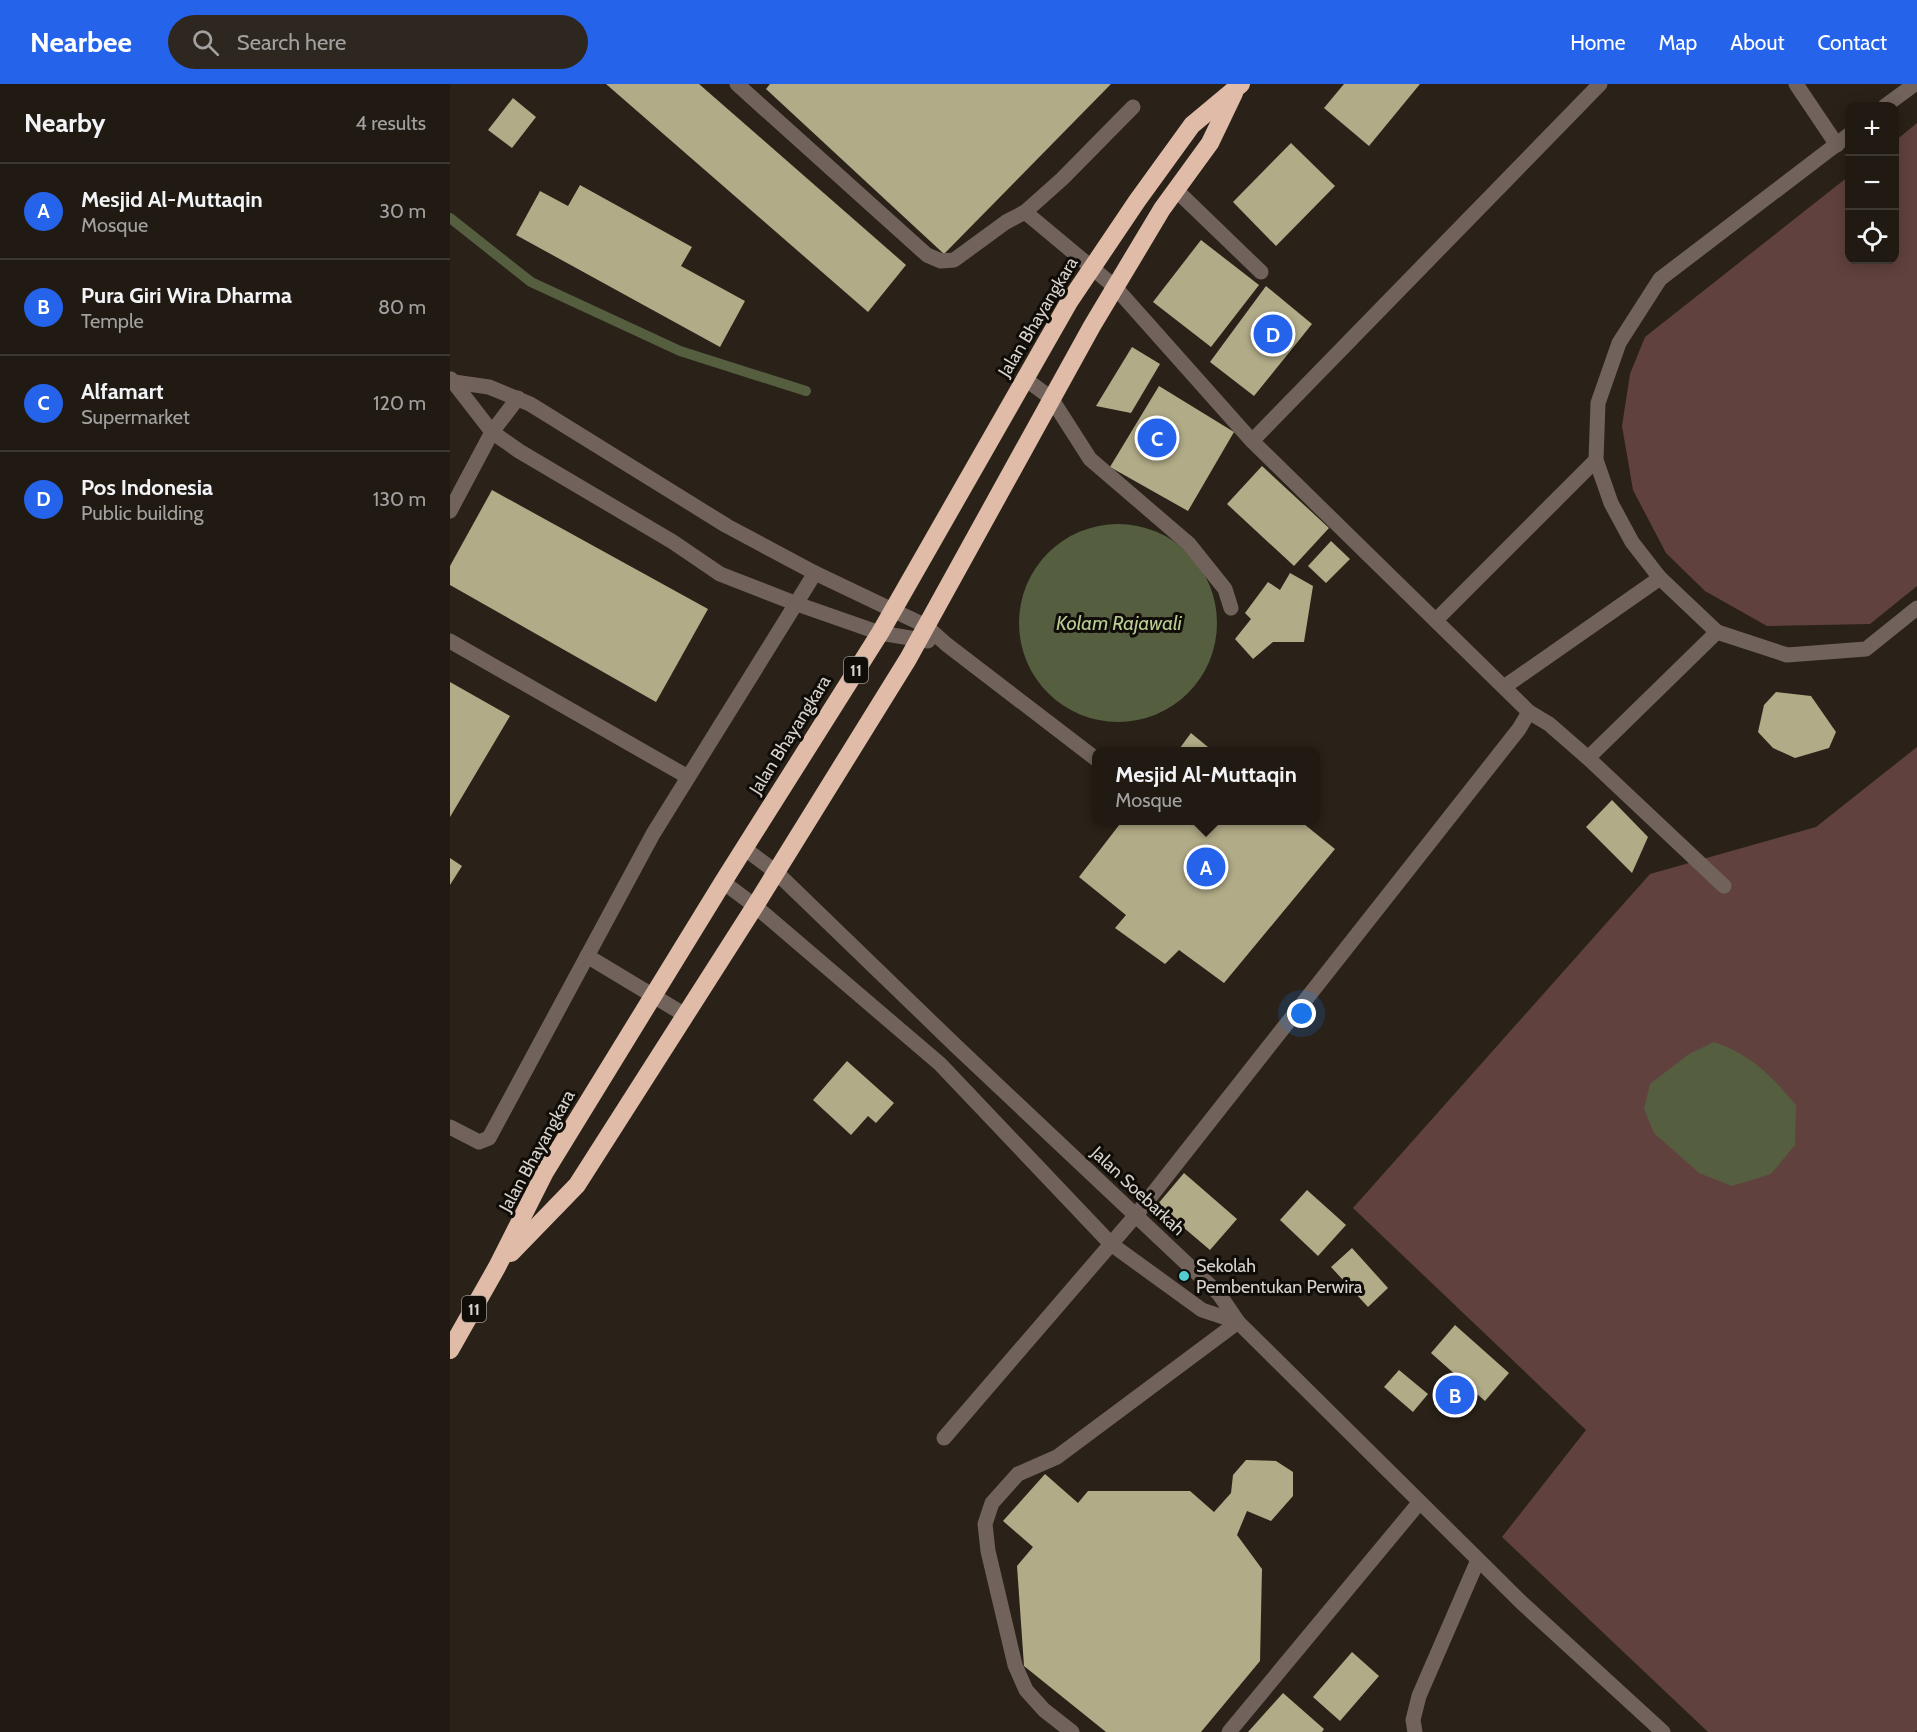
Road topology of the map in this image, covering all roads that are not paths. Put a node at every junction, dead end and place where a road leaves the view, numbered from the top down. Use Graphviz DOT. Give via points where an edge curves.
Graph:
graph roads {
  1 [pos="737,84"];
  2 [pos="1600,84"];
  3 [pos="1796,84"];
  4 [pos="1915,84"];
  5 [pos="1235,86"];
  6 [pos="1890,102"];
  7 [pos="1133,107"];
  8 [pos="1845,138"];
  9 [pos="1837,145"];
  10 [pos="1176,190"];
  11 [pos="1025,212"];
  12 [pos="1092,268"];
  13 [pos="1261,272"];
  14 [pos="1115,287"];
  15 [pos="1024,378"];
  16 [pos="452,380"];
  17 [pos="518,398"];
  18 [pos="1051,398"];
  19 [pos="492,432"];
  20 [pos="1252,441"];
  21 [pos="1596,460"];
  22 [pos="450,511"];
  23 [pos="815,573"];
  24 [pos="1660,578"];
  25 [pos="797,604"];
  26 [pos="1231,608"];
  27 [pos="1917,608"];
  28 [pos="892,610"];
  29 [pos="1436,620"];
  30 [pos="1717,632"];
  31 [pos="880,633"];
  32 [pos="923,633"];
  33 [pos="450,641"];
  34 [pos="1504,687"];
  35 [pos="1529,712"];
  36 [pos="1092,756"];
  37 [pos="1588,758"];
  38 [pos="688,777"];
  39 [pos="744,848"];
  40 [pos="776,872"];
  41 [pos="723,882"];
  42 [pos="1724,886"];
  43 [pos="755,906"];
  44 [pos="587,956"];
  45 [pos="653,995"];
  46 [pos="685,1015"];
  47 [pos="450,1127"];
  48 [pos="1136,1215"];
  49 [pos="1111,1244"];
  50 [pos="497,1267"];
  51 [pos="1239,1322"];
  52 [pos="450,1350"];
  53 [pos="945,1438"];
  54 [pos="1419,1503"];
  55 [pos="1478,1560"];
  56 [pos="1072,1732"];
  57 [pos="1228,1732"];
  58 [pos="1415,1732"];
  59 [pos="1664,1732"];
  1 -- 11 [label="street" via="918,248 940,261 954,260"];
  2 -- 20 [label="street"];
  3 -- 9 [label="street"];
  4 -- 6 [label="street"];
  5 -- 10 [label="highway, Jalan Bhayangkara / 11" via="1210,143"];
  5 -- 12 [label="highway, Jalan Bhayangkara / 11" via="1192,125"];
  7 -- 11 [label="street"];
  8 -- 9 [label="street"];
  9 -- 21 [label="street" via="1660,279 1619,343 1598,403"];
  10 -- 13 [label="street"];
  10 -- 14 [label="highway, Jalan Bhayangkara / 11"];
  11 -- 12 [label="street"];
  12 -- 14 [label="street"];
  12 -- 15 [label="highway, Jalan Bhayangkara / 11"];
  14 -- 18 [label="highway, Jalan Bhayangkara / 11"];
  14 -- 20 [label="street"];
  15 -- 18 [label="street"];
  15 -- 28 [label="highway, Jalan Bhayangkara / 11"];
  16 -- 17 [label="street"];
  16 -- 19 [label="street"];
  17 -- 19 [label="street"];
  17 -- 23 [label="street" via="727,526"];
  18 -- 26 [label="street" via="1090,459 1189,544 1225,589"];
  18 -- 32 [label="highway, Jalan Bhayangkara / 11"];
  19 -- 22 [label="street"];
  19 -- 25 [label="street" via="720,574"];
  20 -- 29 [label="street"];
  21 -- 24 [label="street" via="1611,503 1632,542"];
  21 -- 29 [label="street"];
  23 -- 25 [label="street"];
  23 -- 28 [label="street"];
  24 -- 30 [label="street"];
  24 -- 34 [label="street"];
  25 -- 31 [label="street"];
  25 -- 38 [label="street"];
  27 -- 30 [label="street" via="1866,649 1787,656"];
  28 -- 31 [label="highway, Jalan Bhayangkara / 11"];
  28 -- 32 [label="street"];
  29 -- 34 [label="street"];
  30 -- 37 [label="street"];
  31 -- 32 [label="street"];
  31 -- 39 [label="highway, Jalan Bhayangkara / 11"];
  32 -- 36 [label="street" via="946,644"];
  32 -- 40 [label="highway, Jalan Bhayangkara / 11"];
  33 -- 38 [label="street"];
  34 -- 35 [label="street"];
  35 -- 37 [label="street"];
  35 -- 48 [label="street"];
  37 -- 42 [label="street"];
  38 -- 44 [label="street"];
  39 -- 40 [label="street, Jalan Soebarkah"];
  39 -- 41 [label="highway, Jalan Bhayangkara / 11"];
  40 -- 43 [label="highway, Jalan Bhayangkara / 11"];
  40 -- 48 [label="street, Jalan Soebarkah"];
  41 -- 43 [label="street"];
  41 -- 45 [label="highway, Jalan Bhayangkara / 11"];
  43 -- 46 [label="highway, Jalan Bhayangkara / 11"];
  43 -- 49 [label="street" via="939,1064"];
  44 -- 45 [label="street"];
  44 -- 47 [label="street" via="489,1138 479,1142"];
  45 -- 46 [label="street"];
  45 -- 50 [label="highway, Jalan Bhayangkara / 11" via="545,1172"];
  46 -- 50 [label="highway, Jalan Bhayangkara / 11" via="577,1185"];
  48 -- 49 [label="street"];
  48 -- 51 [label="street, Jalan Soebarkah" via="1220,1294"];
  49 -- 51 [label="street" via="1202,1310"];
  49 -- 53 [label="street"];
  50 -- 52 [label="highway, Jalan Bhayangkara / 11"];
  51 -- 54 [label="street, Jalan Soebarkah"];
  51 -- 56 [label="street" via="1057,1457 1018,1474 992,1503 985,1524 988,1551 1016,1665 1026,1690"];
  54 -- 55 [label="street, Jalan Soebarkah"];
  54 -- 57 [label="street"];
  55 -- 58 [label="street" via="1419,1696 1413,1720"];
  55 -- 59 [label="street, Jalan Soebarkah"];
}
